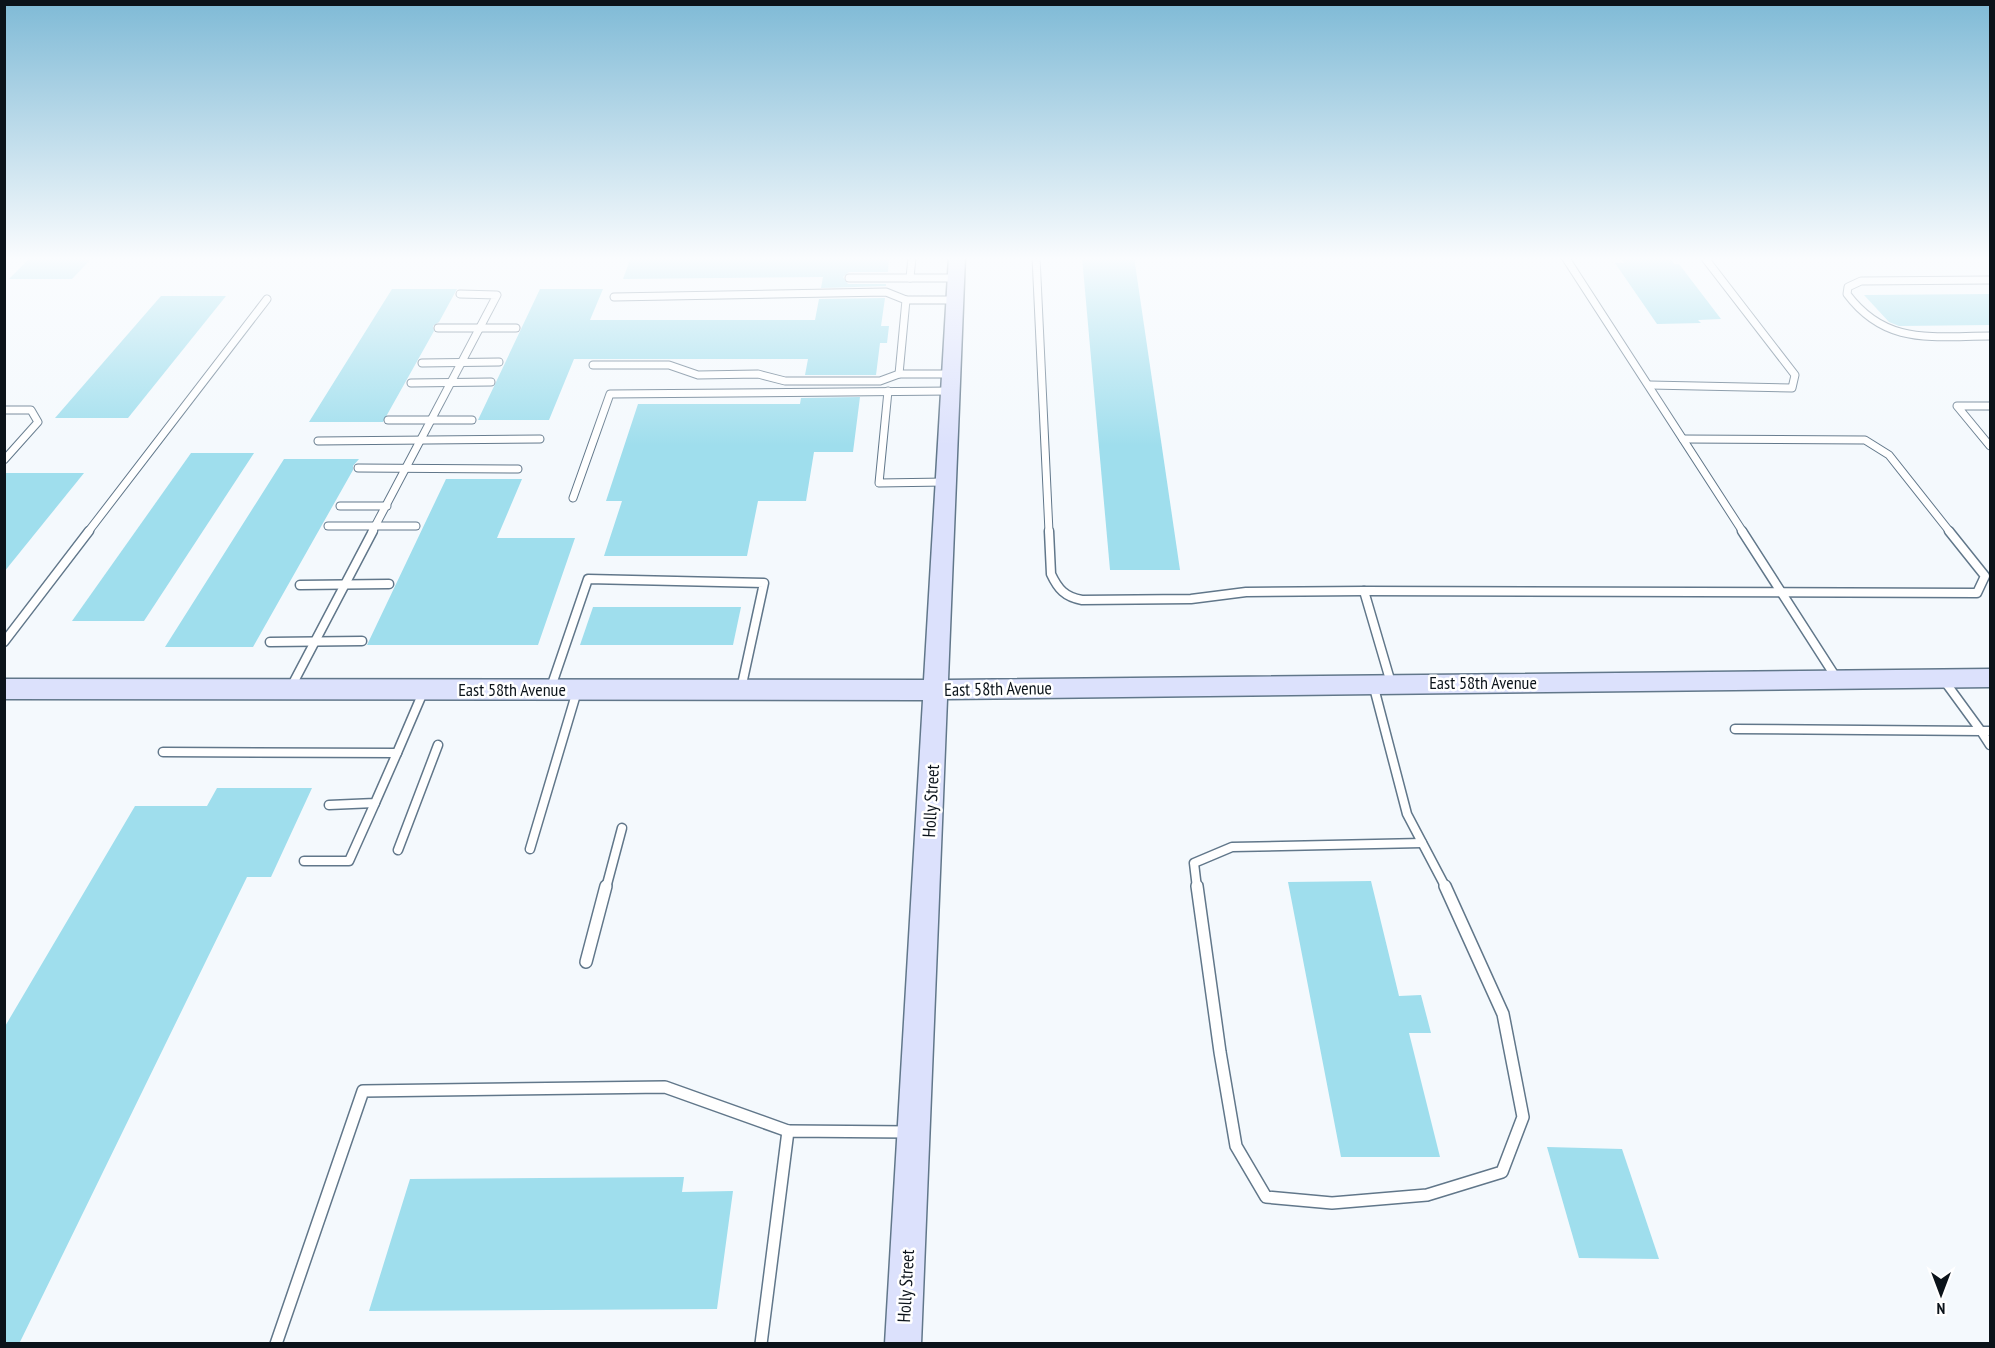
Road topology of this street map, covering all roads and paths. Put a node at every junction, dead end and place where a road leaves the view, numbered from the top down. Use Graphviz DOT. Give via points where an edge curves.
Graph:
graph roads {
  1 [pos="251,320"];
  2 [pos="484,320"];
  3 [pos="904,320"];
  4 [pos="954,320"];
  5 [pos="1039,320"];
  6 [pos="1606,320"];
  7 [pos="1753,320"];
  8 [pos="1870,320"];
  9 [pos="438,328"];
  10 [pos="480,328"];
  11 [pos="516,328"];
  12 [pos="1990,336"];
  13 [pos="463,362"];
  14 [pos="499,362"];
  15 [pos="422,363"];
  16 [pos="593,365"];
  17 [pos="899,374"];
  18 [pos="452,382"];
  19 [pos="492,382"];
  20 [pos="951,382"];
  21 [pos="411,383"];
  22 [pos="1650,386"];
  23 [pos="888,391"];
  24 [pos="1990,406"];
  25 [pos="4,410"];
  26 [pos="388,420"];
  27 [pos="432,420"];
  28 [pos="472,420"];
  29 [pos="540,439"];
  30 [pos="1683,439"];
  31 [pos="318,441"];
  32 [pos="421,441"];
  33 [pos="1990,446"];
  34 [pos="4,460"];
  35 [pos="358,468"];
  36 [pos="406,468"];
  37 [pos="518,469"];
  38 [pos="947,482"];
  39 [pos="573,498"];
  40 [pos="340,506"];
  41 [pos="387,506"];
  42 [pos="328,526"];
  43 [pos="376,526"];
  44 [pos="416,526"];
  45 [pos="345,584"];
  46 [pos="389,584"];
  47 [pos="300,585"];
  48 [pos="1364,591"];
  49 [pos="1783,594"];
  50 [pos="315,641"];
  51 [pos="362,641"];
  52 [pos="4,642"];
  53 [pos="270,642"];
  54 [pos="1990,678"];
  55 [pos="1943,679"];
  56 [pos="1837,680"];
  57 [pos="1382,683"];
  58 [pos="4,690"];
  59 [pos="290,690"];
  60 [pos="424,690"];
  61 [pos="550,690"];
  62 [pos="578,690"];
  63 [pos="741,690"];
  64 [pos="937,690"];
  65 [pos="1735,729"];
  66 [pos="1986,731"];
  67 [pos="438,745"];
  68 [pos="1990,745"];
  69 [pos="163,752"];
  70 [pos="397,753"];
  71 [pos="375,803"];
  72 [pos="329,805"];
  73 [pos="622,828"];
  74 [pos="1422,843"];
  75 [pos="530,849"];
  76 [pos="398,850"];
  77 [pos="304,861"];
  78 [pos="586,962"];
  79 [pos="788,1131"];
  80 [pos="914,1132"];
  81 [pos="276,1344"];
  82 [pos="761,1344"];
  83 [pos="903,1344"];
  1 -- 52 [label="lane"];
  2 -- 10 [label="lane"];
  3 -- 17 [label="lane"];
  4 -- 20 [label="street, Holly Street"];
  5 -- 48 [label="lane" via="1051,574 1067,597 1191,599 1246,592"];
  6 -- 22 [label="lane"];
  7 -- 22 [label="lane" via="1795,375 1792,388"];
  8 -- 12 [label="lane" via="1890,332 1905,335"];
  9 -- 10 [label="lane"];
  10 -- 11 [label="lane"];
  10 -- 13 [label="lane"];
  13 -- 14 [label="lane"];
  13 -- 15 [label="lane"];
  13 -- 18 [label="lane"];
  16 -- 17 [label="lane" via="669,365 698,375 758,374 784,381 880,381"];
  17 -- 20 [label="lane"];
  18 -- 19 [label="lane"];
  18 -- 21 [label="lane"];
  18 -- 27 [label="lane"];
  20 -- 23 [label="lane"];
  20 -- 38 [label="street, Holly Street"];
  22 -- 30 [label="lane"];
  23 -- 38 [label="lane" via="879,483"];
  23 -- 39 [label="lane" via="610,394"];
  24 -- 33 [label="lane" via="1957,406"];
  25 -- 34 [label="lane" via="31,410 38,422"];
  26 -- 27 [label="lane"];
  27 -- 28 [label="lane"];
  27 -- 32 [label="lane"];
  29 -- 32 [label="lane"];
  30 -- 49 [label="lane"];
  30 -- 49 [label="lane" via="1865,440 1889,455 1985,576 1977,593"];
  31 -- 32 [label="lane"];
  32 -- 36 [label="lane"];
  35 -- 36 [label="lane"];
  36 -- 37 [label="lane"];
  36 -- 41 [label="lane"];
  38 -- 64 [label="street, Holly Street"];
  40 -- 41 [label="lane"];
  41 -- 43 [label="lane"];
  42 -- 43 [label="lane"];
  43 -- 44 [label="lane"];
  43 -- 45 [label="lane"];
  45 -- 46 [label="lane"];
  45 -- 47 [label="lane"];
  45 -- 50 [label="lane"];
  48 -- 49 [label="lane"];
  48 -- 57 [label="lane"];
  49 -- 56 [label="lane"];
  50 -- 51 [label="lane"];
  50 -- 53 [label="lane"];
  50 -- 59 [label="lane"];
  54 -- 55 [label="street, East 58th Avenue"];
  55 -- 56 [label="street, East 58th Avenue"];
  55 -- 66 [label="lane"];
  56 -- 57 [label="street, East 58th Avenue"];
  57 -- 64 [label="street, East 58th Avenue"];
  57 -- 74 [label="lane" via="1407,814"];
  58 -- 59 [label="street, East 58th Avenue"];
  59 -- 60 [label="street, East 58th Avenue"];
  60 -- 61 [label="street, East 58th Avenue"];
  60 -- 70 [label="lane"];
  61 -- 62 [label="street, East 58th Avenue"];
  61 -- 63 [label="lane" via="588,579 764,583"];
  62 -- 63 [label="street, East 58th Avenue"];
  62 -- 75 [label="lane"];
  63 -- 64 [label="street, East 58th Avenue"];
  64 -- 80 [label="street, Holly Street"];
  65 -- 66 [label="lane"];
  66 -- 68 [label="lane"];
  67 -- 76 [label="lane"];
  69 -- 70 [label="lane"];
  70 -- 71 [label="lane"];
  71 -- 72 [label="lane"];
  71 -- 77 [label="lane" via="349,861"];
  73 -- 78 [label="lane"];
  74 -- 74 [label="lane" via="1503,1014 1523,1117 1502,1173 1427,1195 1332,1203 1266,1197 1236,1146 1194,863 1232,847"];
  79 -- 80 [label="lane"];
  79 -- 81 [label="lane" via="665,1087 363,1091"];
  79 -- 82 [label="lane"];
  80 -- 83 [label="street, Holly Street"];
}
